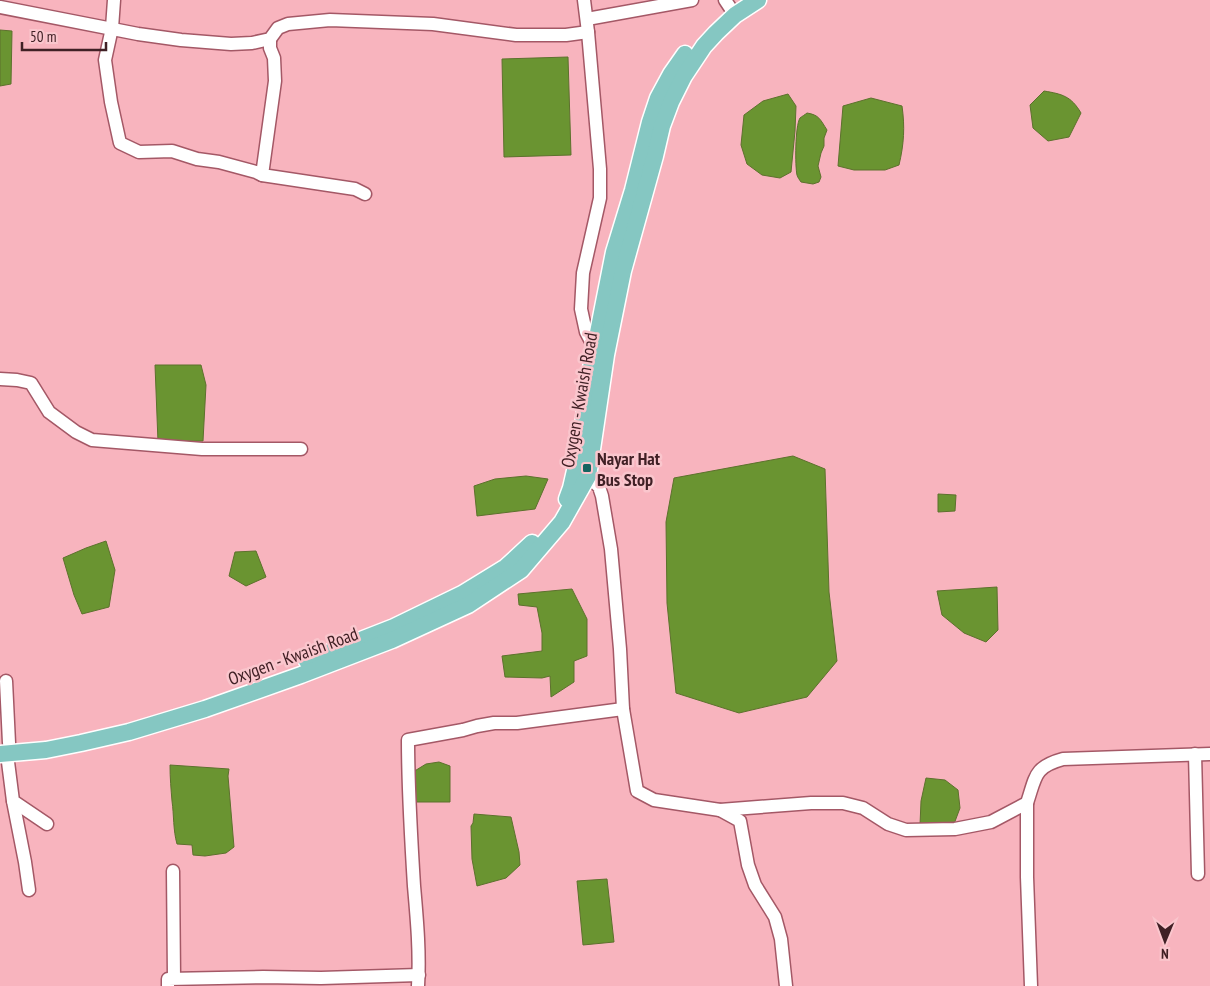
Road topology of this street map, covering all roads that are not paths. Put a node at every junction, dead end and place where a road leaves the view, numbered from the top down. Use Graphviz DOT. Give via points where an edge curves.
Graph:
graph roads {
  1 [pos="114,0"];
  2 [pos="584,0"];
  3 [pos="692,0"];
  4 [pos="758,0"];
  5 [pos="733,6"];
  6 [pos="0,7"];
  7 [pos="587,19"];
  8 [pos="112,28"];
  9 [pos="588,32"];
  10 [pos="270,39"];
  11 [pos="262,176"];
  12 [pos="364,194"];
  13 [pos="600,352"];
  14 [pos="0,379"];
  15 [pos="301,449"];
  16 [pos="588,476"];
  17 [pos="6,681"];
  18 [pos="624,709"];
  19 [pos="4,749"];
  20 [pos="1195,754"];
  21 [pos="1210,754"];
  22 [pos="13,801"];
  23 [pos="1027,803"];
  24 [pos="720,810"];
  25 [pos="47,824"];
  26 [pos="173,871"];
  27 [pos="1198,874"];
  28 [pos="29,890"];
  29 [pos="418,980"];
  30 [pos="171,982"];
  31 [pos="219,982"];
  32 [pos="786,986"];
  33 [pos="1031,986"];
  1 -- 8 [label="street"];
  2 -- 7 [label="street"];
  3 -- 7 [label="street"];
  4 -- 5 [label="main road, Oxygen - Kwaish Road"];
  5 -- 13 [label="main road, Oxygen - Kwaish Road" via="684,76 671,102"];
  6 -- 8 [label="street"];
  7 -- 9 [label="street"];
  8 -- 10 [label="street" via="181,40 231,44"];
  8 -- 11 [label="street" via="105,60 110,102 120,143 140,152 172,151"];
  9 -- 10 [label="street" via="516,34 433,24 330,20 288,24 278,28"];
  9 -- 13 [label="street" via="600,198 583,273 581,309 586,332"];
  10 -- 11 [label="street" via="275,81"];
  11 -- 12 [label="street" via="355,189"];
  13 -- 16 [label="main road, Oxygen - Kwaish Road"];
  13 -- 19 [label="main road, Oxygen - Kwaish Road" via="572,488 561,510 541,535 506,567 462,594 394,627 176,709 102,730"];
  14 -- 15 [label="street" via="31,383 49,412 92,440 202,449"];
  16 -- 18 [label="street" via="602,496 611,549"];
  16 -- 19 [label="main road, Oxygen - Kwaish Road" via="562,522 521,570 468,605 392,640 205,709 110,737 46,750"];
  17 -- 19 [label="street"];
  18 -- 24 [label="street" via="637,791 654,800"];
  18 -- 29 [label="street" via="494,723 408,740 409,805 418,918"];
  19 -- 22 [label="street"];
  20 -- 21 [label="street"];
  20 -- 23 [label="street" via="1062,759 1048,763 1037,772"];
  20 -- 27 [label="street"];
  22 -- 25 [label="street"];
  22 -- 28 [label="street"];
  23 -- 24 [label="street" via="991,822 955,829 906,830 888,824 863,808 843,803"];
  23 -- 33 [label="street"];
  24 -- 32 [label="street" via="740,822 755,885 775,916"];
  26 -- 30 [label="street"];
  29 -- 31 [label="street" via="263,977"];
  30 -- 31 [label="street"];
}
